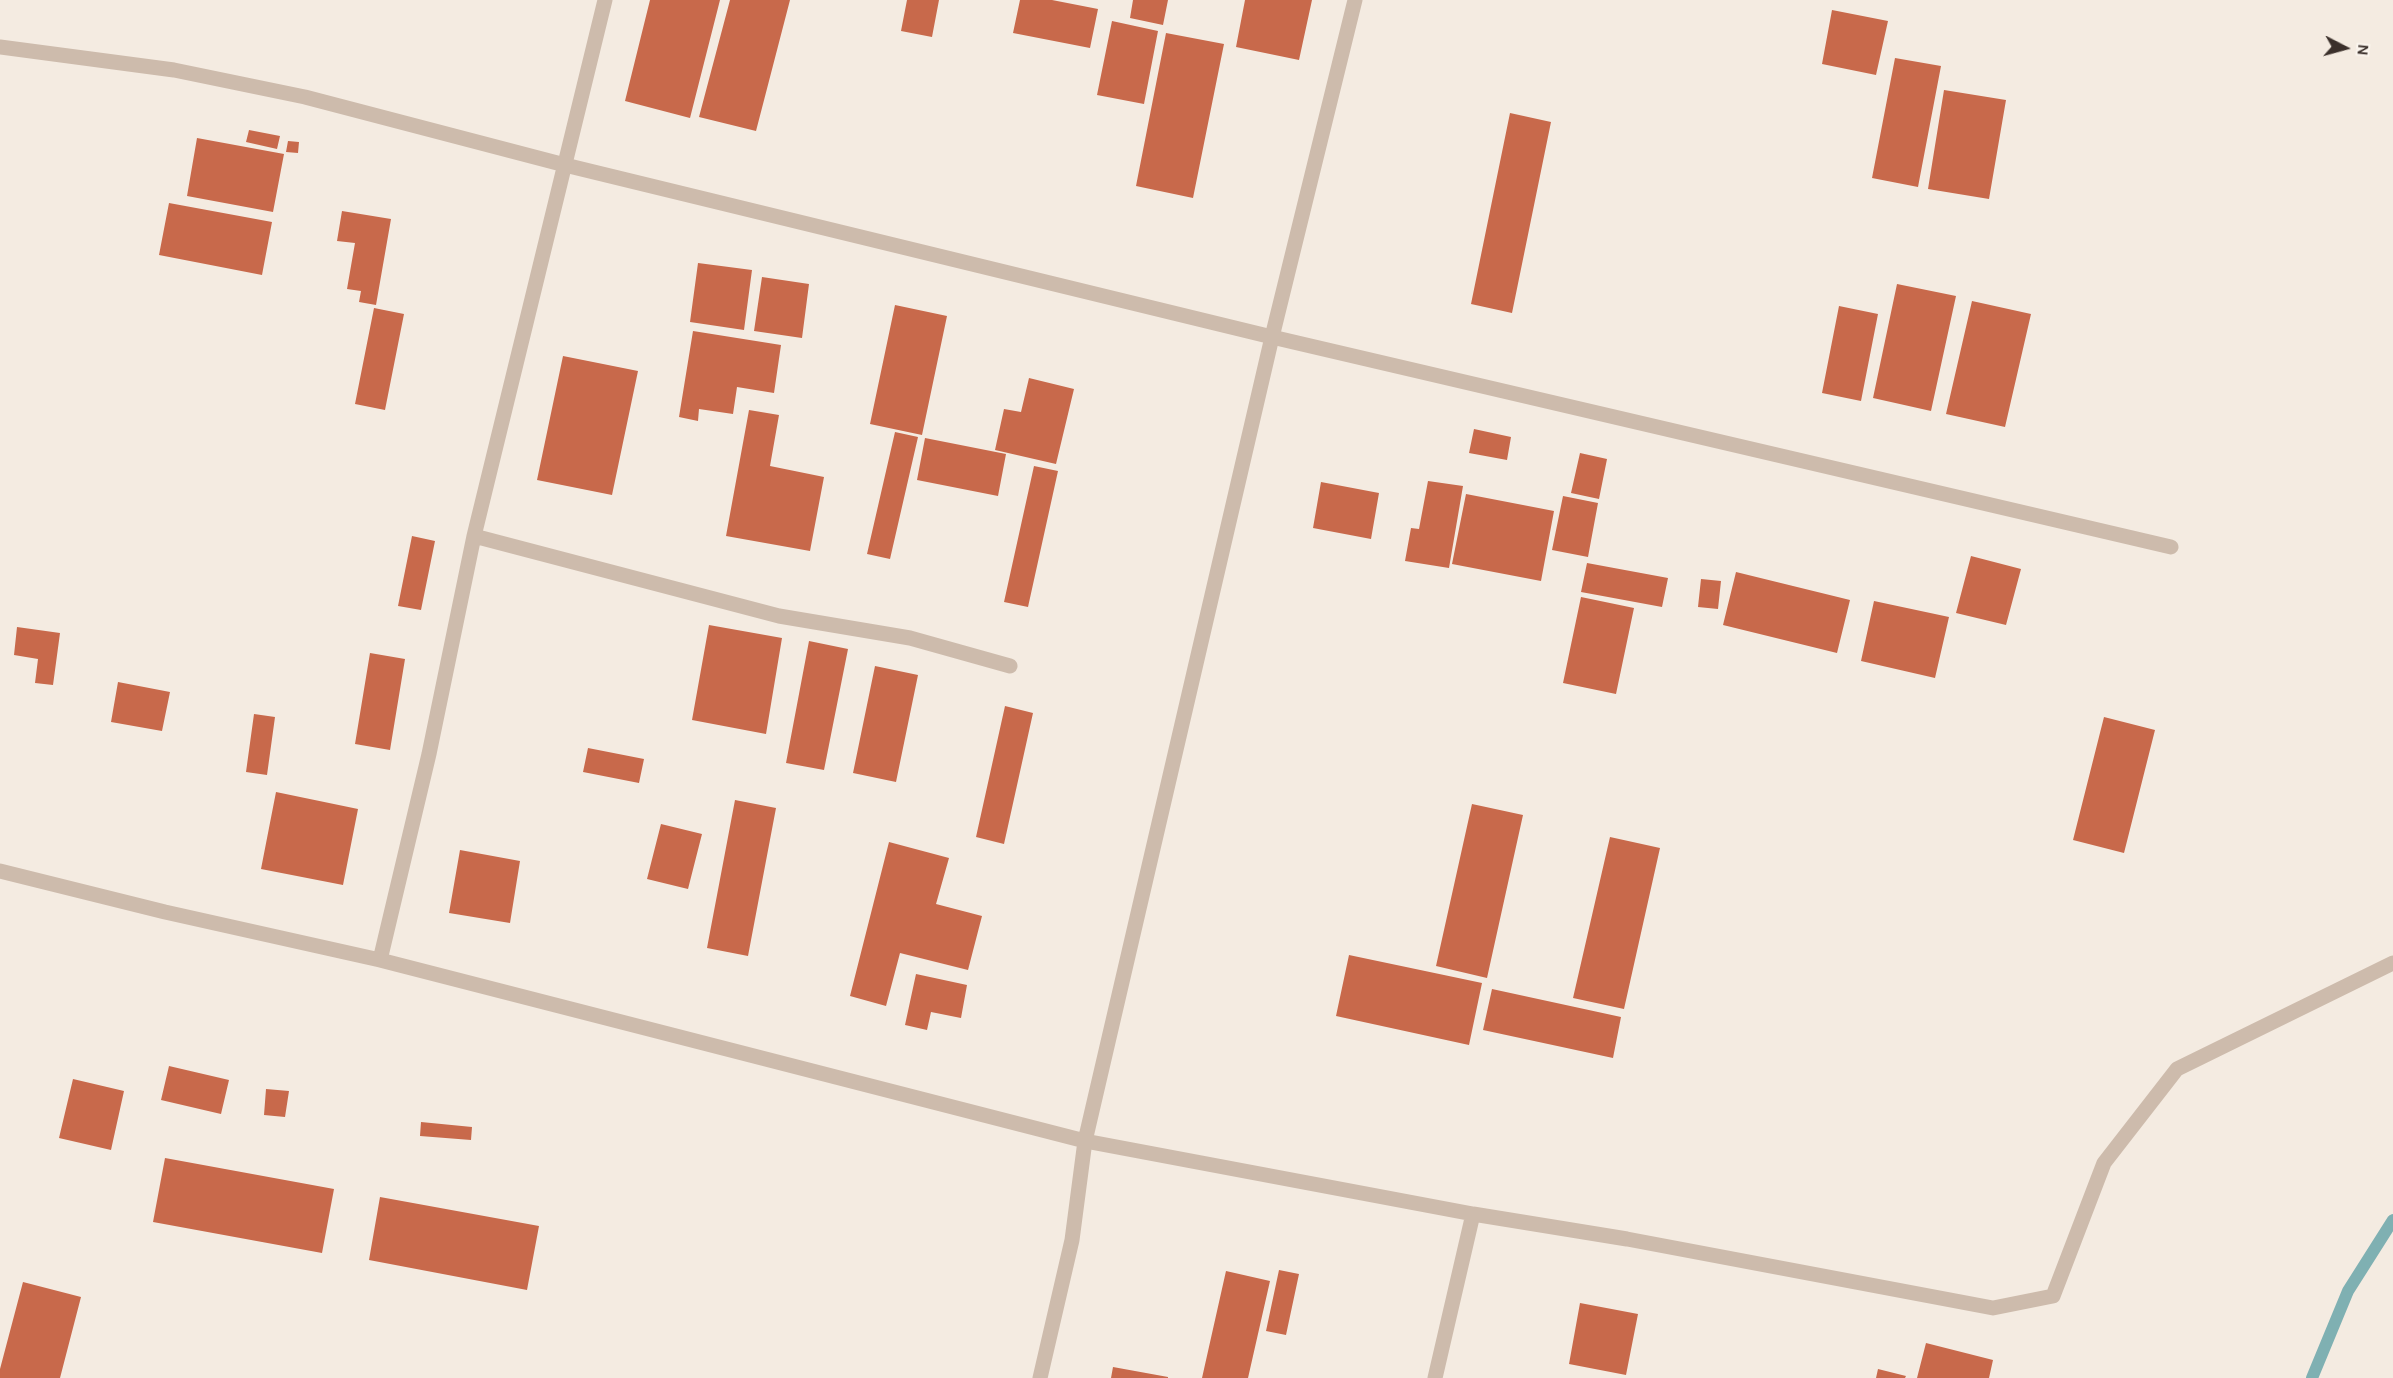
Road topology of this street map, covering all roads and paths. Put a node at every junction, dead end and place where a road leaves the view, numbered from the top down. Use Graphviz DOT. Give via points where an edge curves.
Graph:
graph roads {
  1 [pos="605,0"];
  2 [pos="1355,0"];
  3 [pos="0,47"];
  4 [pos="565,165"];
  5 [pos="1272,337"];
  6 [pos="474,536"];
  7 [pos="2171,548"];
  8 [pos="1010,666"];
  9 [pos="0,871"];
  10 [pos="380,960"];
  11 [pos="2393,963"];
  12 [pos="1085,1141"];
  13 [pos="1473,1214"];
  14 [pos="1040,1378"];
  15 [pos="1435,1378"];
  1 -- 4 [label="street"];
  2 -- 5 [label="street"];
  3 -- 4 [label="street" via="174,69 305,97"];
  4 -- 5 [label="street"];
  4 -- 6 [label="street"];
  5 -- 7 [label="street"];
  5 -- 12 [label="street"];
  6 -- 8 [label="street" via="779,616 910,638"];
  6 -- 10 [label="street" via="429,754"];
  9 -- 10 [label="street"];
  10 -- 12 [label="street"];
  11 -- 13 [label="street" via="2177,1069 2104,1162 2053,1296 1993,1308"];
  12 -- 13 [label="street"];
  12 -- 14 [label="street" via="1072,1240"];
  13 -- 15 [label="street"];
}
